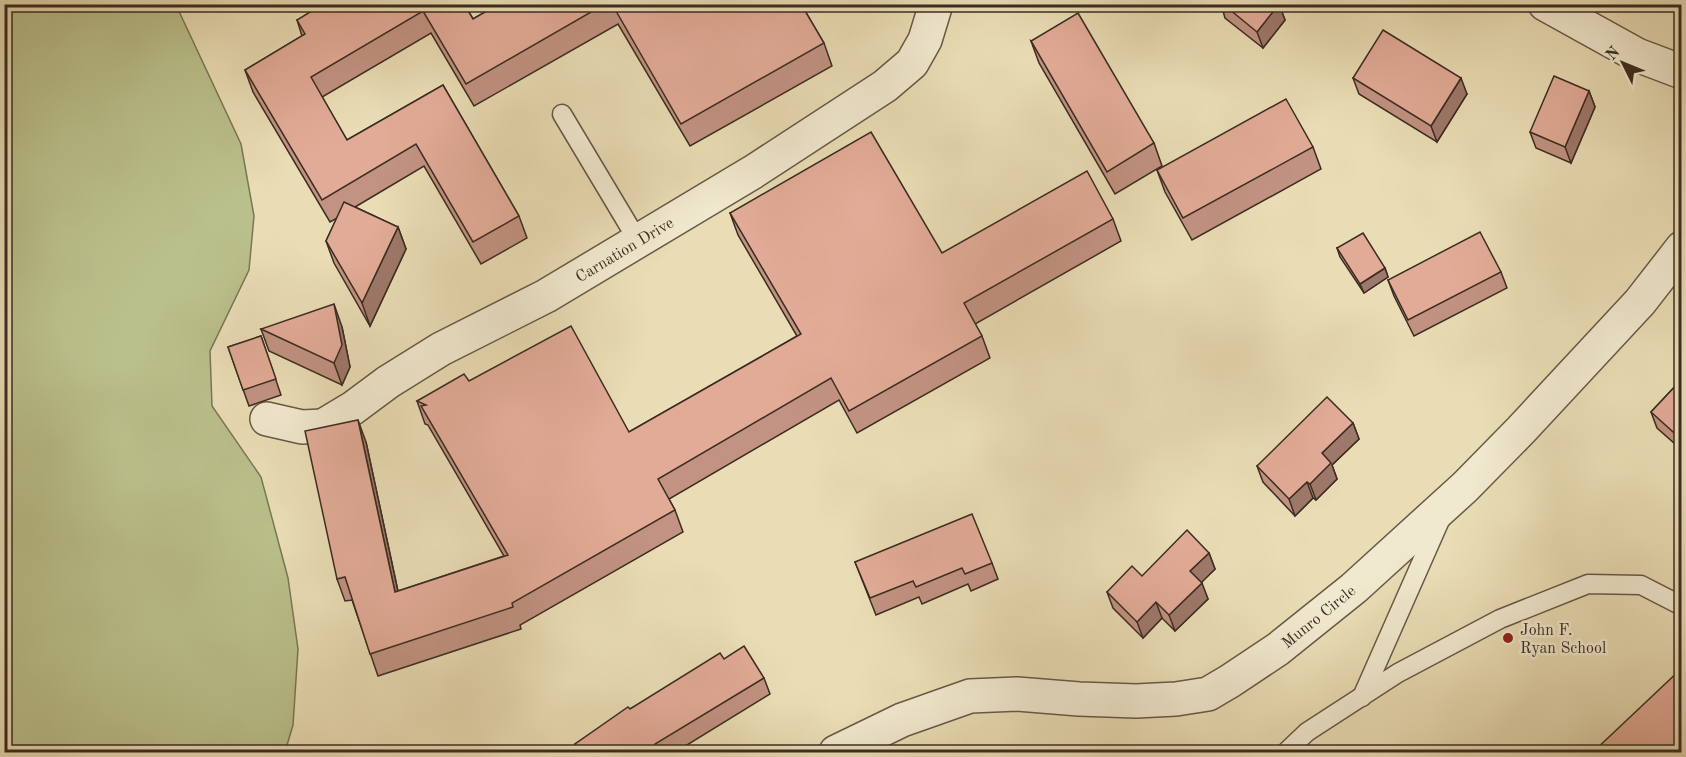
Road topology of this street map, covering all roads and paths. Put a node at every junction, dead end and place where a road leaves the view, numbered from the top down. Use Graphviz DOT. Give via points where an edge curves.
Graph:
graph roads {
  1 [pos="936,4"];
  2 [pos="1545,4"];
  3 [pos="1682,72"];
  4 [pos="562,114"];
  5 [pos="638,241"];
  6 [pos="1682,248"];
  7 [pos="267,419"];
  8 [pos="1449,501"];
  9 [pos="1682,606"];
  10 [pos="1362,697"];
  11 [pos="836,753"];
  12 [pos="1286,753"];
  1 -- 5 [label="street, Carnation Drive" via="925,40 912,63 885,86"];
  2 -- 3 [label="street" via="1637,55"];
  4 -- 5 [label="lane"];
  5 -- 7 [label="street, Carnation Drive" via="546,296 441,349 323,426 302,427"];
  6 -- 8 [label="street, Munro Circle" via="1640,302"];
  8 -- 10 [label="lane"];
  8 -- 11 [label="street, Munro Circle" via="1278,649 1208,694 1136,701 1017,694 970,696 902,720"];
  9 -- 10 [label="lane" via="1641,585 1588,584 1500,619 1398,673"];
  10 -- 12 [label="lane" via="1307,732"];
}
